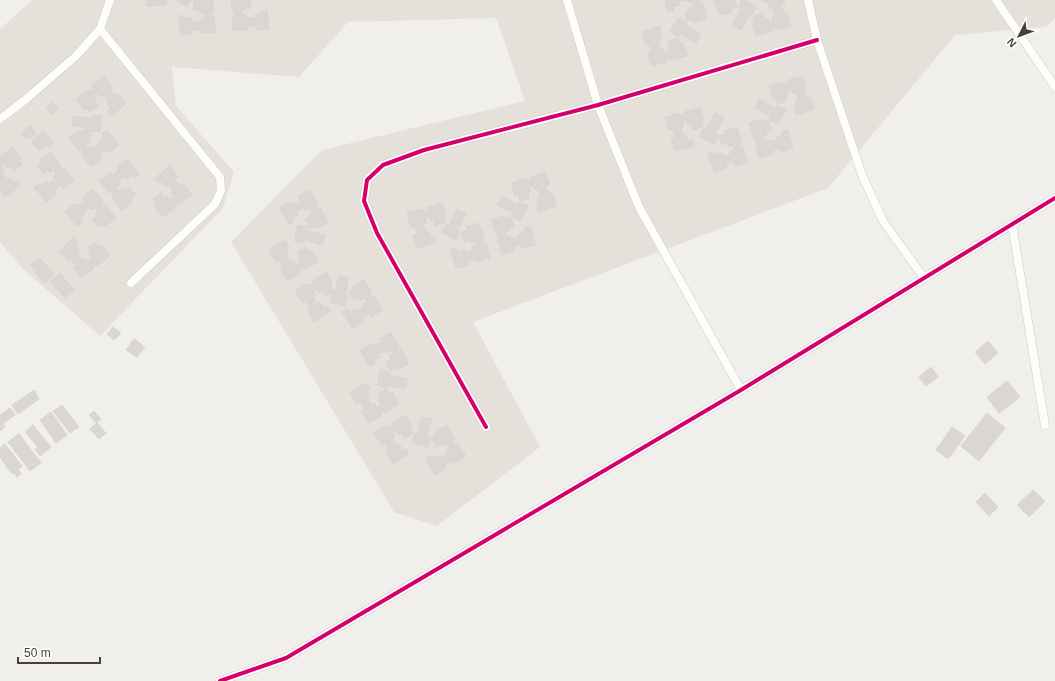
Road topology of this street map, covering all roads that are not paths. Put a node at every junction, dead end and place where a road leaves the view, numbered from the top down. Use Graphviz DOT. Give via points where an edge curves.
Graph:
graph roads {
  1 [pos="110,0"];
  2 [pos="567,0"];
  3 [pos="808,0"];
  4 [pos="996,0"];
  5 [pos="100,29"];
  6 [pos="817,40"];
  7 [pos="1055,87"];
  8 [pos="598,106"];
  9 [pos="0,119"];
  10 [pos="1055,198"];
  11 [pos="1012,224"];
  12 [pos="924,278"];
  13 [pos="131,283"];
  14 [pos="741,390"];
  15 [pos="1045,425"];
  16 [pos="486,427"];
  17 [pos="220,681"];
  1 -- 5 [label="street"];
  2 -- 8 [label="street"];
  3 -- 6 [label="street"];
  4 -- 7 [label="street"];
  5 -- 9 [label="street" via="77,55"];
  5 -- 13 [label="street" via="220,177 221,191 215,204"];
  6 -- 8 [label="street"];
  6 -- 12 [label="street" via="865,181 883,221"];
  8 -- 14 [label="street" via="639,207"];
  8 -- 16 [label="street" via="424,150 383,165 367,180 364,201 377,233"];
  10 -- 11 [label="street"];
  11 -- 12 [label="street"];
  11 -- 15 [label="street"];
  12 -- 14 [label="street"];
  14 -- 17 [label="street" via="286,658"];
}
